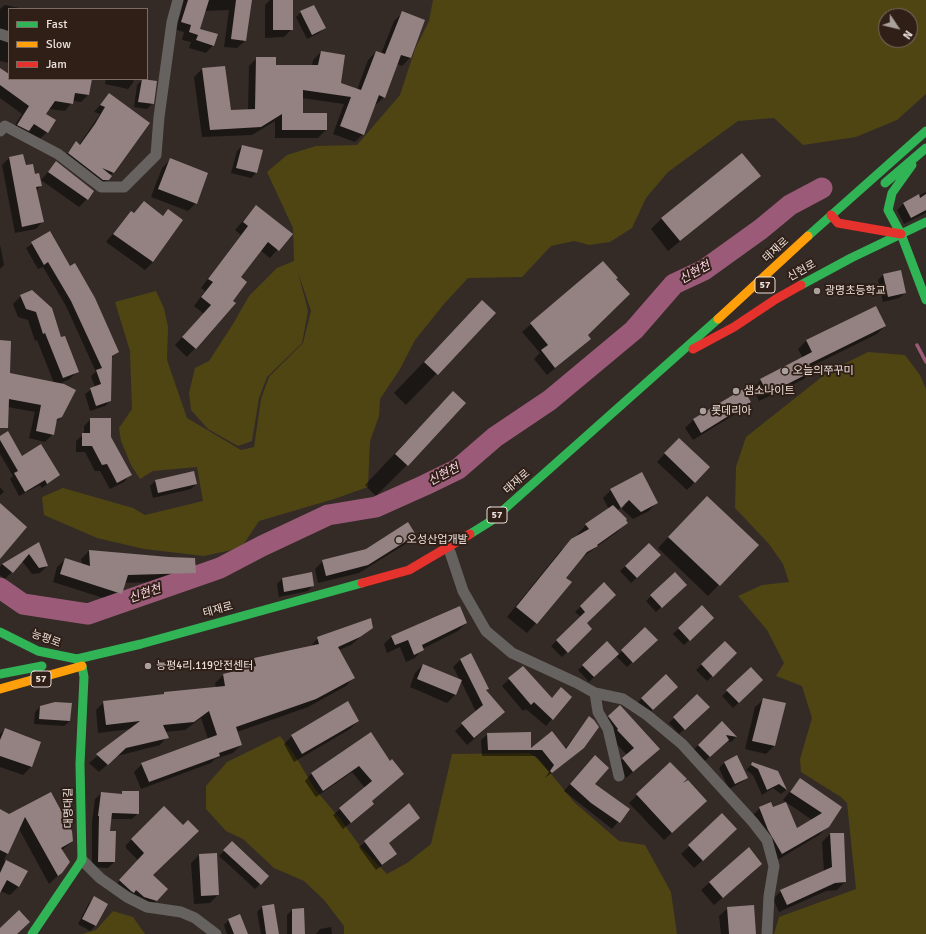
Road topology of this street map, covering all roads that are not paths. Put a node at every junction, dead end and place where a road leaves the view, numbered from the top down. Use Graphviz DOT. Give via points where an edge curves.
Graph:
graph roads {
  1 [pos="178,0"];
  2 [pos="0,131"];
  3 [pos="926,131"];
  4 [pos="926,148"];
  5 [pos="918,156"];
  6 [pos="878,189"];
  7 [pos="850,213"];
  8 [pos="831,215"];
  9 [pos="926,222"];
  10 [pos="836,225"];
  11 [pos="901,234"];
  12 [pos="822,236"];
  13 [pos="926,300"];
  14 [pos="693,349"];
  15 [pos="450,552"];
  16 [pos="0,632"];
  17 [pos="219,632"];
  18 [pos="107,662"];
  19 [pos="79,663"];
  20 [pos="0,674"];
  21 [pos="0,689"];
  22 [pos="595,693"];
  23 [pos="619,776"];
  24 [pos="82,860"];
  25 [pos="32,934"];
  26 [pos="216,934"];
  27 [pos="767,934"];
  1 -- 2 [label="street" via="171,30 156,155 124,187 101,187 58,154 4,126"];
  3 -- 8 [label="main road, 태재로 / 57"];
  4 -- 5 [label="main road"];
  5 -- 6 [label="main road"];
  5 -- 11 [label="main road" via="892,193 889,204 888,210"];
  7 -- 10 [label="main road"];
  8 -- 10 [label="main road"];
  8 -- 19 [label="main road, 태재로 / 57" via="714,323 490,521 409,570"];
  9 -- 11 [label="main road, 신현로"];
  10 -- 11 [label="main road"];
  11 -- 13 [label="main road"];
  11 -- 14 [label="main road, 신현로" via="776,299 734,327"];
  12 -- 14 [label="main road, 태재로 / 57"];
  14 -- 15 [label="main road, 태재로 / 57" via="493,525"];
  15 -- 17 [label="main road, 태재로 / 57" via="412,576"];
  15 -- 22 [label="street" via="463,591 486,631 512,653 577,682"];
  16 -- 19 [label="main road, 능평로" via="38,651"];
  18 -- 19 [label="main road, 태재로 / 57"];
  19 -- 20 [label="main road, 태재로 / 57"];
  19 -- 21 [label="main road, 태재로 / 57" via="22,684"];
  19 -- 24 [label="main road, 대명대길" via="84,677 80,764"];
  22 -- 23 [label="street" via="598,712 608,728"];
  22 -- 27 [label="street" via="623,699 682,744 767,840 774,866"];
  24 -- 25 [label="main road"];
  24 -- 26 [label="street" via="100,878 127,897 147,907 181,912 195,918"];
}
